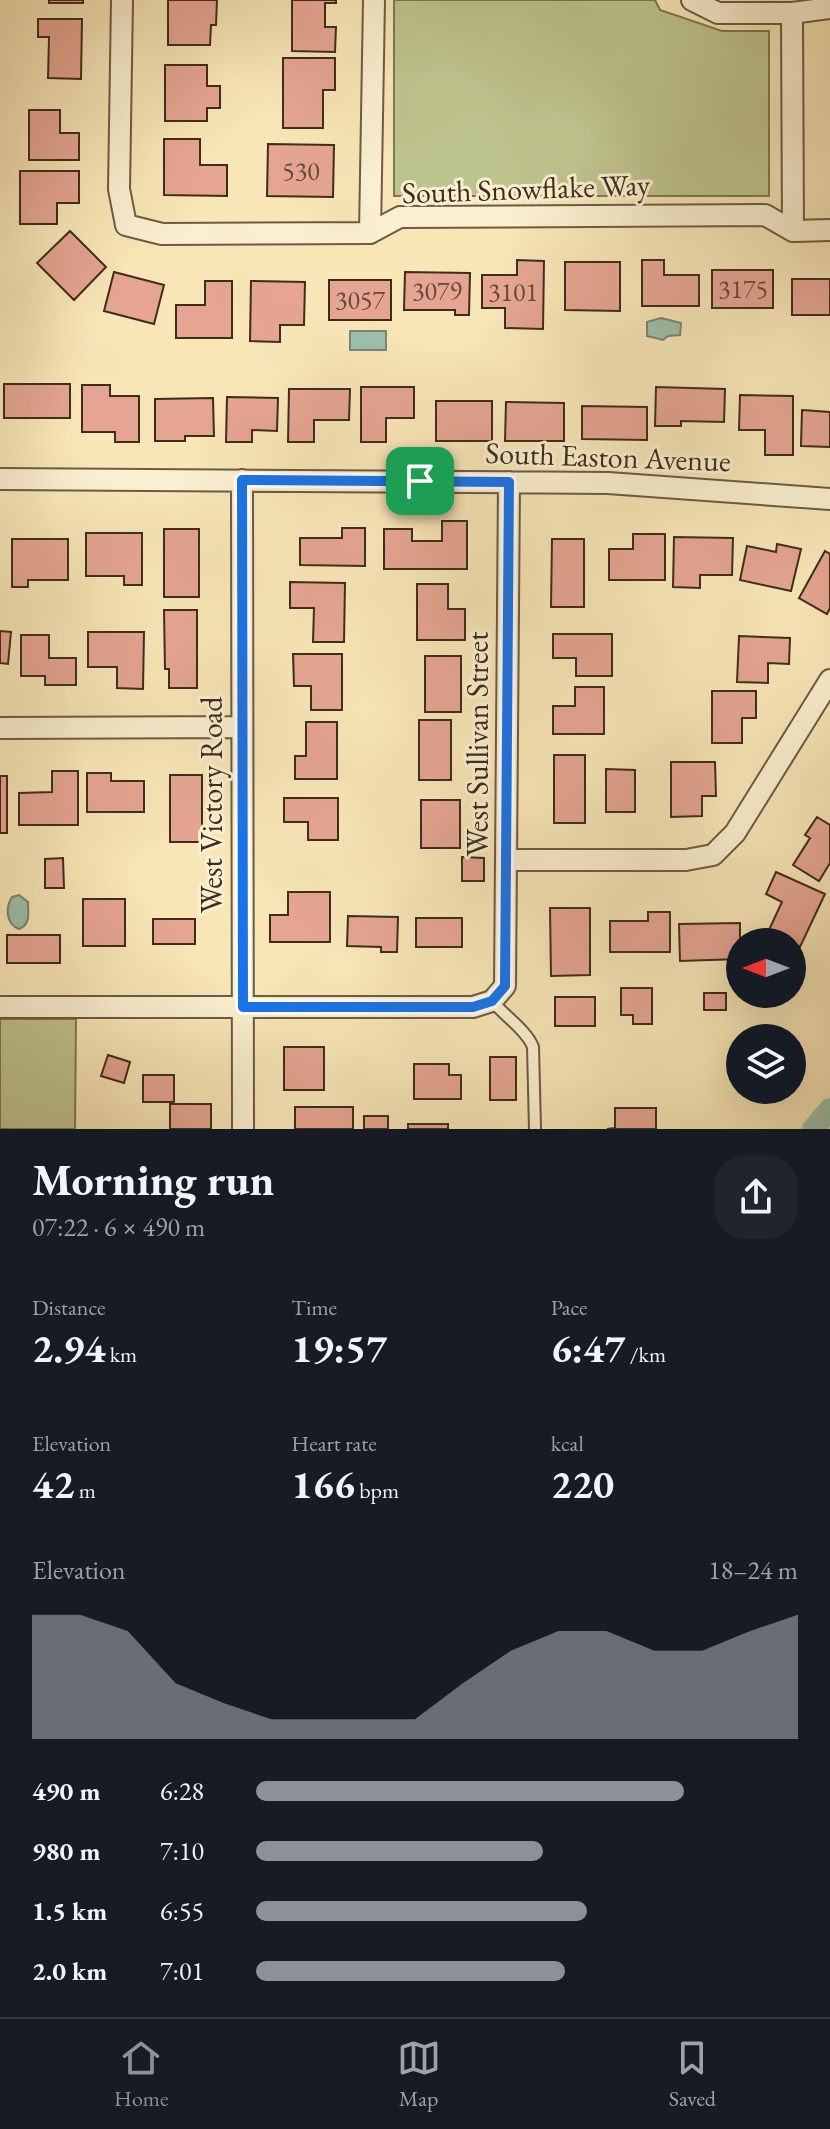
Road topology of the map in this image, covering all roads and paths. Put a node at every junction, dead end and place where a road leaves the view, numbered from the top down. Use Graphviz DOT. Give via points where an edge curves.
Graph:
graph roads {
  1 [pos="122,0"];
  2 [pos="374,0"];
  3 [pos="692,0"];
  4 [pos="830,8"];
  5 [pos="792,13"];
  6 [pos="830,230"];
  7 [pos="793,231"];
  8 [pos="370,233"];
  9 [pos="0,479"];
  10 [pos="242,480"];
  11 [pos="509,482"];
  12 [pos="830,499"];
  13 [pos="830,680"];
  14 [pos="242,727"];
  15 [pos="0,728"];
  16 [pos="507,860"];
  17 [pos="492,1001"];
  18 [pos="0,1007"];
  19 [pos="243,1007"];
  20 [pos="243,1129"];
  21 [pos="535,1129"];
  1 -- 8 [label="street, South Snowflake Way" via="119,189 126,225 162,234"];
  2 -- 8 [label="street"];
  3 -- 5 [label="street" via="718,13"];
  4 -- 5 [label="street"];
  5 -- 7 [label="street"];
  6 -- 7 [label="street, South Snowflake Way"];
  7 -- 8 [label="street, South Snowflake Way" via="765,215 702,215 400,217"];
  9 -- 10 [label="street, South Easton Avenue"];
  10 -- 11 [label="street, South Easton Avenue"];
  10 -- 14 [label="street, West Victory Road"];
  11 -- 12 [label="street, South Easton Avenue" via="608,483"];
  11 -- 16 [label="street, West Sullivan Street"];
  13 -- 16 [label="street" via="735,833 713,855 686,860"];
  14 -- 15 [label="street"];
  14 -- 19 [label="street, West Victory Road"];
  16 -- 17 [label="street, West Sullivan Street" via="505,986"];
  17 -- 19 [label="street" via="473,1007"];
  17 -- 21 [label="lane" via="528,1035 533,1047"];
  18 -- 19 [label="street"];
  19 -- 20 [label="street, West Victory Road"];
}
